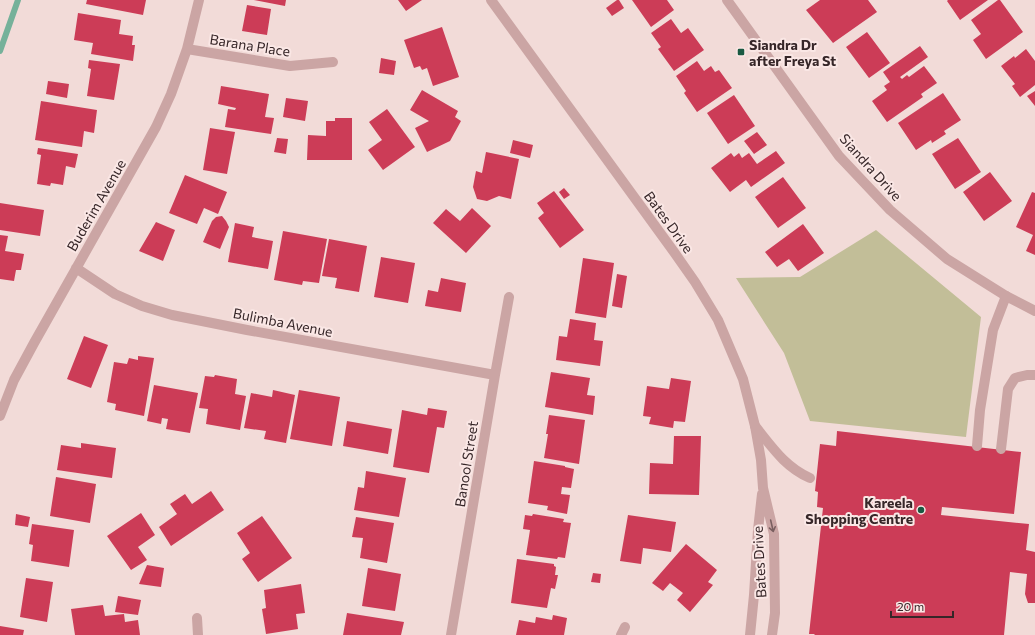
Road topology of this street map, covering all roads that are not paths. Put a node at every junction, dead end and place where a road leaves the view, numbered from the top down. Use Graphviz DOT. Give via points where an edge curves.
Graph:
graph roads {
  1 [pos="199,0"];
  2 [pos="491,0"];
  3 [pos="727,0"];
  4 [pos="187,49"];
  5 [pos="333,62"];
  6 [pos="76,268"];
  7 [pos="1006,296"];
  8 [pos="509,297"];
  9 [pos="1035,311"];
  10 [pos="495,375"];
  11 [pos="1035,375"];
  12 [pos="0,416"];
  13 [pos="755,426"];
  14 [pos="977,446"];
  15 [pos="1001,449"];
  16 [pos="810,478"];
  17 [pos="763,488"];
  18 [pos="197,618"];
  19 [pos="198,635"];
  20 [pos="451,635"];
  21 [pos="750,635"];
  22 [pos="772,635"];
  1 -- 4 [label="street, Buderim Avenue"];
  2 -- 13 [label="street, Bates Drive" via="695,282 718,320 732,350 743,379"];
  3 -- 7 [label="street, Siandra Drive" via="839,156 864,184 947,259"];
  4 -- 5 [label="street, Barana Place" via="290,66"];
  4 -- 6 [label="street, Buderim Avenue" via="156,127"];
  6 -- 10 [label="street, Bulimba Avenue" via="115,294 172,315"];
  6 -- 12 [label="street, Buderim Avenue" via="14,380"];
  7 -- 9 [label="street, Siandra Drive"];
  7 -- 14 [label="street" via="993,330"];
  8 -- 10 [label="street, Banool Street"];
  10 -- 20 [label="street, Banool Street"];
  11 -- 15 [label="street" via="1027,374 1015,378 1008,389"];
  13 -- 16 [label="street" via="785,463"];
  13 -- 17 [label="street, Bates Drive"];
  17 -- 21 [label="street, Bates Drive"];
  17 -- 22 [label="street, Bates Drive, one-way" via="774,534 775,613"];
  18 -- 19 [label="street"];
}
